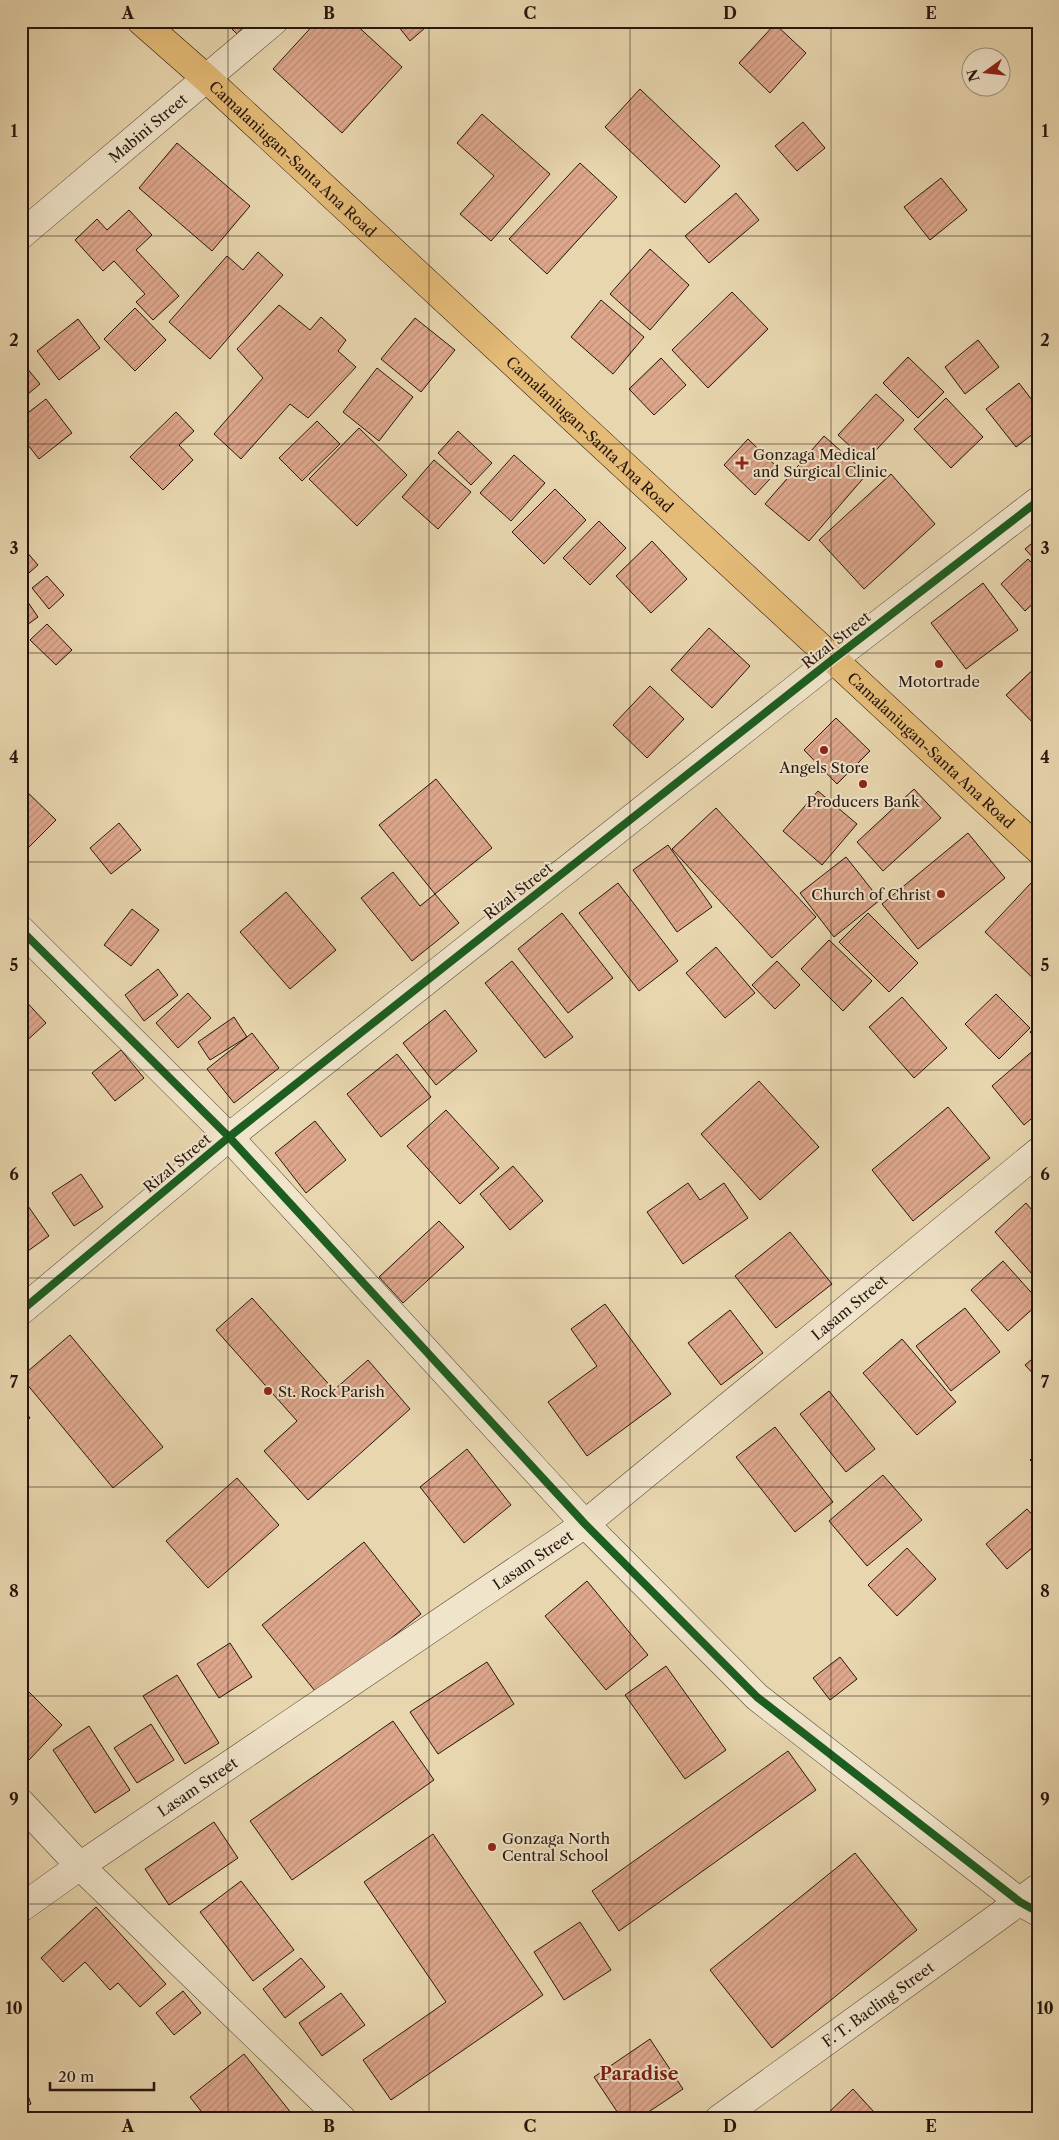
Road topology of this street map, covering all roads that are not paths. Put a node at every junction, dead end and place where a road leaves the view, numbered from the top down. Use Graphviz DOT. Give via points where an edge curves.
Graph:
graph roads {
  1 [pos="142,21"];
  2 [pos="274,21"];
  3 [pos="207,79"];
  4 [pos="21,235"];
  5 [pos="1038,501"];
  6 [pos="832,660"];
  7 [pos="1038,849"];
  8 [pos="21,930"];
  9 [pos="230,1137"];
  10 [pos="1038,1152"];
  11 [pos="21,1311"];
  12 [pos="585,1524"];
  13 [pos="21,1803"];
  14 [pos="80,1866"];
  15 [pos="1032,1901"];
  16 [pos="21,1908"];
  17 [pos="342,2119"];
  18 [pos="719,2119"];
  1 -- 3 [label="main road, Camalaniugan-Santa Ana Road"];
  2 -- 3 [label="street, Mabini Street"];
  3 -- 4 [label="street, Mabini Street"];
  3 -- 6 [label="main road, Camalaniugan-Santa Ana Road"];
  5 -- 6 [label="street, Rizal Street"];
  6 -- 7 [label="main road, Camalaniugan-Santa Ana Road"];
  6 -- 9 [label="street, Rizal Street"];
  8 -- 9 [label="street"];
  9 -- 11 [label="street, Rizal Street"];
  9 -- 12 [label="street"];
  10 -- 12 [label="street, Lasam Street"];
  12 -- 14 [label="street, Lasam Street"];
  12 -- 15 [label="street" via="757,1697"];
  13 -- 14 [label="street"];
  14 -- 16 [label="street, Lasam Street"];
  14 -- 17 [label="street"];
  15 -- 18 [label="street, F. T. Bacling Street"];
}
